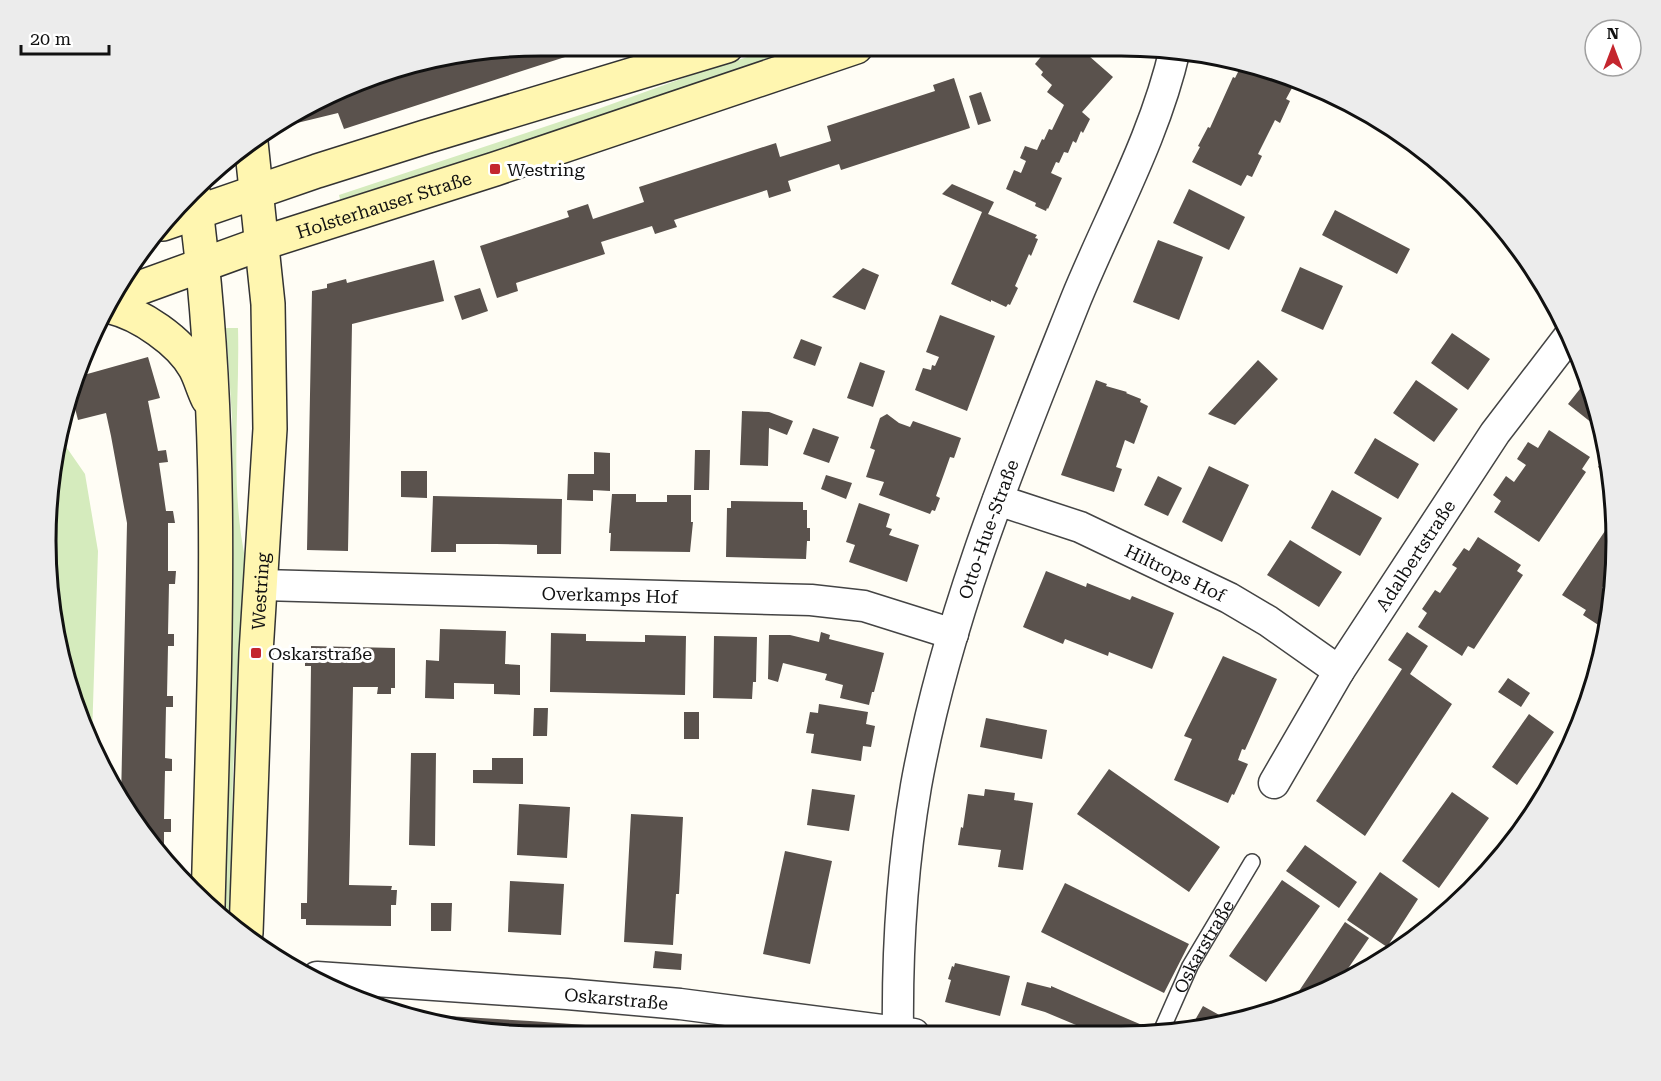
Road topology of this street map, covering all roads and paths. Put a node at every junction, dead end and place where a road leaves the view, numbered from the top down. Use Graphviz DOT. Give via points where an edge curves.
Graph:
graph roads {
  1 [pos="694,56"];
  2 [pos="829,56"];
  3 [pos="1173,59"];
  4 [pos="252,151"];
  5 [pos="257,191"];
  6 [pos="195,204"];
  7 [pos="263,243"];
  8 [pos="203,264"];
  9 [pos="123,294"];
  10 [pos="115,308"];
  11 [pos="1563,344"];
  12 [pos="213,412"];
  13 [pos="998,500"];
  14 [pos="262,585"];
  15 [pos="953,634"];
  16 [pos="1339,672"];
  17 [pos="1274,783"];
  18 [pos="1252,862"];
  19 [pos="208,893"];
  20 [pos="246,926"];
  21 [pos="332,978"];
  22 [pos="1165,1023"];
  23 [pos="849,1026"];
  24 [pos="903,1026"];
  1 -- 5 [label="main road"];
  2 -- 7 [label="main road, Holsterhauser Straße"];
  3 -- 13 [label="street, Otto-Hue-Straße" via="1153,126 1077,297"];
  4 -- 5 [label="main road, Westring"];
  5 -- 6 [label="main road"];
  5 -- 7 [label="main road, Westring"];
  6 -- 8 [label="main road"];
  7 -- 8 [label="main road, Holsterhauser Straße"];
  7 -- 14 [label="main road, Westring" via="269,322 270,429"];
  8 -- 9 [label="main road, Holsterhauser Straße"];
  8 -- 12 [label="main road"];
  10 -- 12 [label="main road" via="130,312 171,341 194,366"];
  11 -- 16 [label="street, Adalbertstraße" via="1495,433"];
  12 -- 19 [label="main road" via="216,589"];
  13 -- 15 [label="street, Otto-Hue-Straße"];
  13 -- 16 [label="street, Hiltrops Hof" via="1080,527 1229,598"];
  14 -- 15 [label="street, Overkamps Hof" via="811,600 864,606"];
  14 -- 20 [label="main road, Westring"];
  15 -- 24 [label="street, Otto-Hue-Straße" via="930,718 908,842 899,929"];
  16 -- 17 [label="street, Adalbertstraße"];
  18 -- 22 [label="lane, Oskarstraße" via="1190,966"];
  21 -- 23 [label="street, Oskarstraße" via="680,1004"];
}
